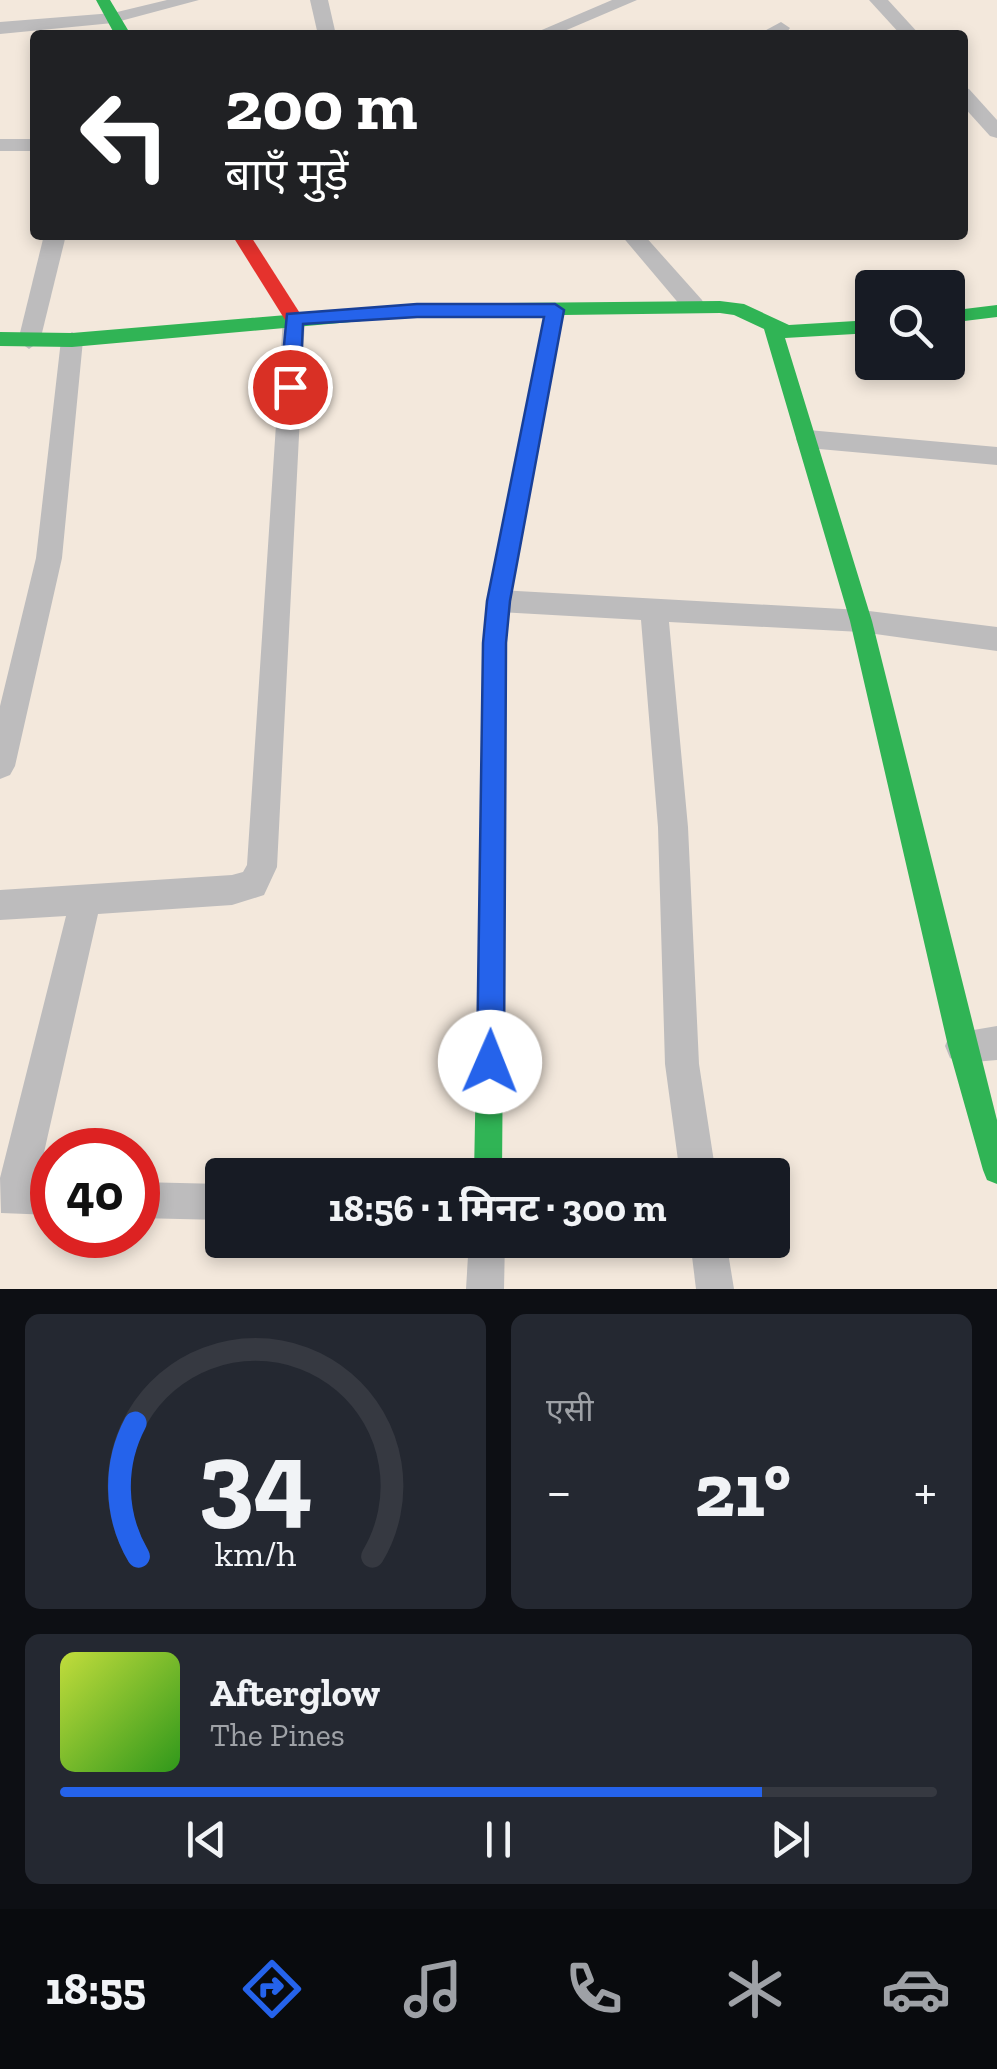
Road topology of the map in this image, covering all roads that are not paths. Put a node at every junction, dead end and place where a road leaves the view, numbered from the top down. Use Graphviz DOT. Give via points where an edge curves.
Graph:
graph roads {
  1 [pos="190,0"];
  2 [pos="319,0"];
  3 [pos="628,0"];
  4 [pos="878,0"];
  5 [pos="113,18"];
  6 [pos="0,28"];
  7 [pos="325,30"];
  8 [pos="552,30"];
  9 [pos="906,30"];
  10 [pos="968,100"];
  11 [pos="997,132"];
  12 [pos="0,145"];
  13 [pos="30,145"];
  14 [pos="54,240"];
  15 [pos="244,240"];
  16 [pos="636,240"];
  17 [pos="694,306"];
  18 [pos="555,310"];
  19 [pos="997,311"];
  20 [pos="965,315"];
  21 [pos="294,318"];
  22 [pos="772,326"];
  23 [pos="855,328"];
  24 [pos="0,340"];
  25 [pos="72,340"];
  26 [pos="28,341"];
  27 [pos="808,439"];
  28 [pos="997,456"];
  29 [pos="498,601"];
  30 [pos="654,611"];
  31 [pos="860,621"];
  32 [pos="997,639"];
  33 [pos="0,766"];
  34 [pos="86,899"];
  35 [pos="0,904"];
  36 [pos="997,1043"];
  37 [pos="962,1046"];
  38 [pos="488,1158"];
  39 [pos="696,1158"];
  40 [pos="997,1170"];
  41 [pos="8,1196"];
  42 [pos="160,1201"];
  43 [pos="205,1202"];
  44 [pos="486,1258"];
  45 [pos="711,1258"];
  46 [pos="486,1289"];
  47 [pos="715,1289"];
  1 -- 5 [label="street"];
  2 -- 7 [label="street"];
  3 -- 8 [label="street"];
  4 -- 9 [label="street"];
  5 -- 6 [label="street"];
  10 -- 11 [label="street"];
  12 -- 13 [label="street"];
  14 -- 26 [label="street"];
  15 -- 21 [label="street"];
  16 -- 17 [label="street"];
  17 -- 18 [label="street"];
  17 -- 22 [label="street" via="737,309"];
  18 -- 21 [label="street"];
  18 -- 29 [label="street"];
  19 -- 20 [label="street"];
  21 -- 25 [label="street"];
  21 -- 34 [label="street" via="262,867 253,884 232,890"];
  22 -- 23 [label="street" via="804,333"];
  22 -- 27 [label="street"];
  24 -- 26 [label="street"];
  25 -- 26 [label="street"];
  25 -- 33 [label="street" via="49,558"];
  27 -- 28 [label="street"];
  27 -- 31 [label="street"];
  29 -- 30 [label="street"];
  29 -- 38 [label="street"];
  30 -- 31 [label="street"];
  30 -- 39 [label="street" via="673,827 682,1064"];
  31 -- 32 [label="street"];
  31 -- 37 [label="street"];
  34 -- 35 [label="street"];
  34 -- 41 [label="street"];
  36 -- 37 [label="street"];
  37 -- 40 [label="street"];
  42 -- 43 [label="street"];
  44 -- 46 [label="street"];
  45 -- 47 [label="street"];
}
